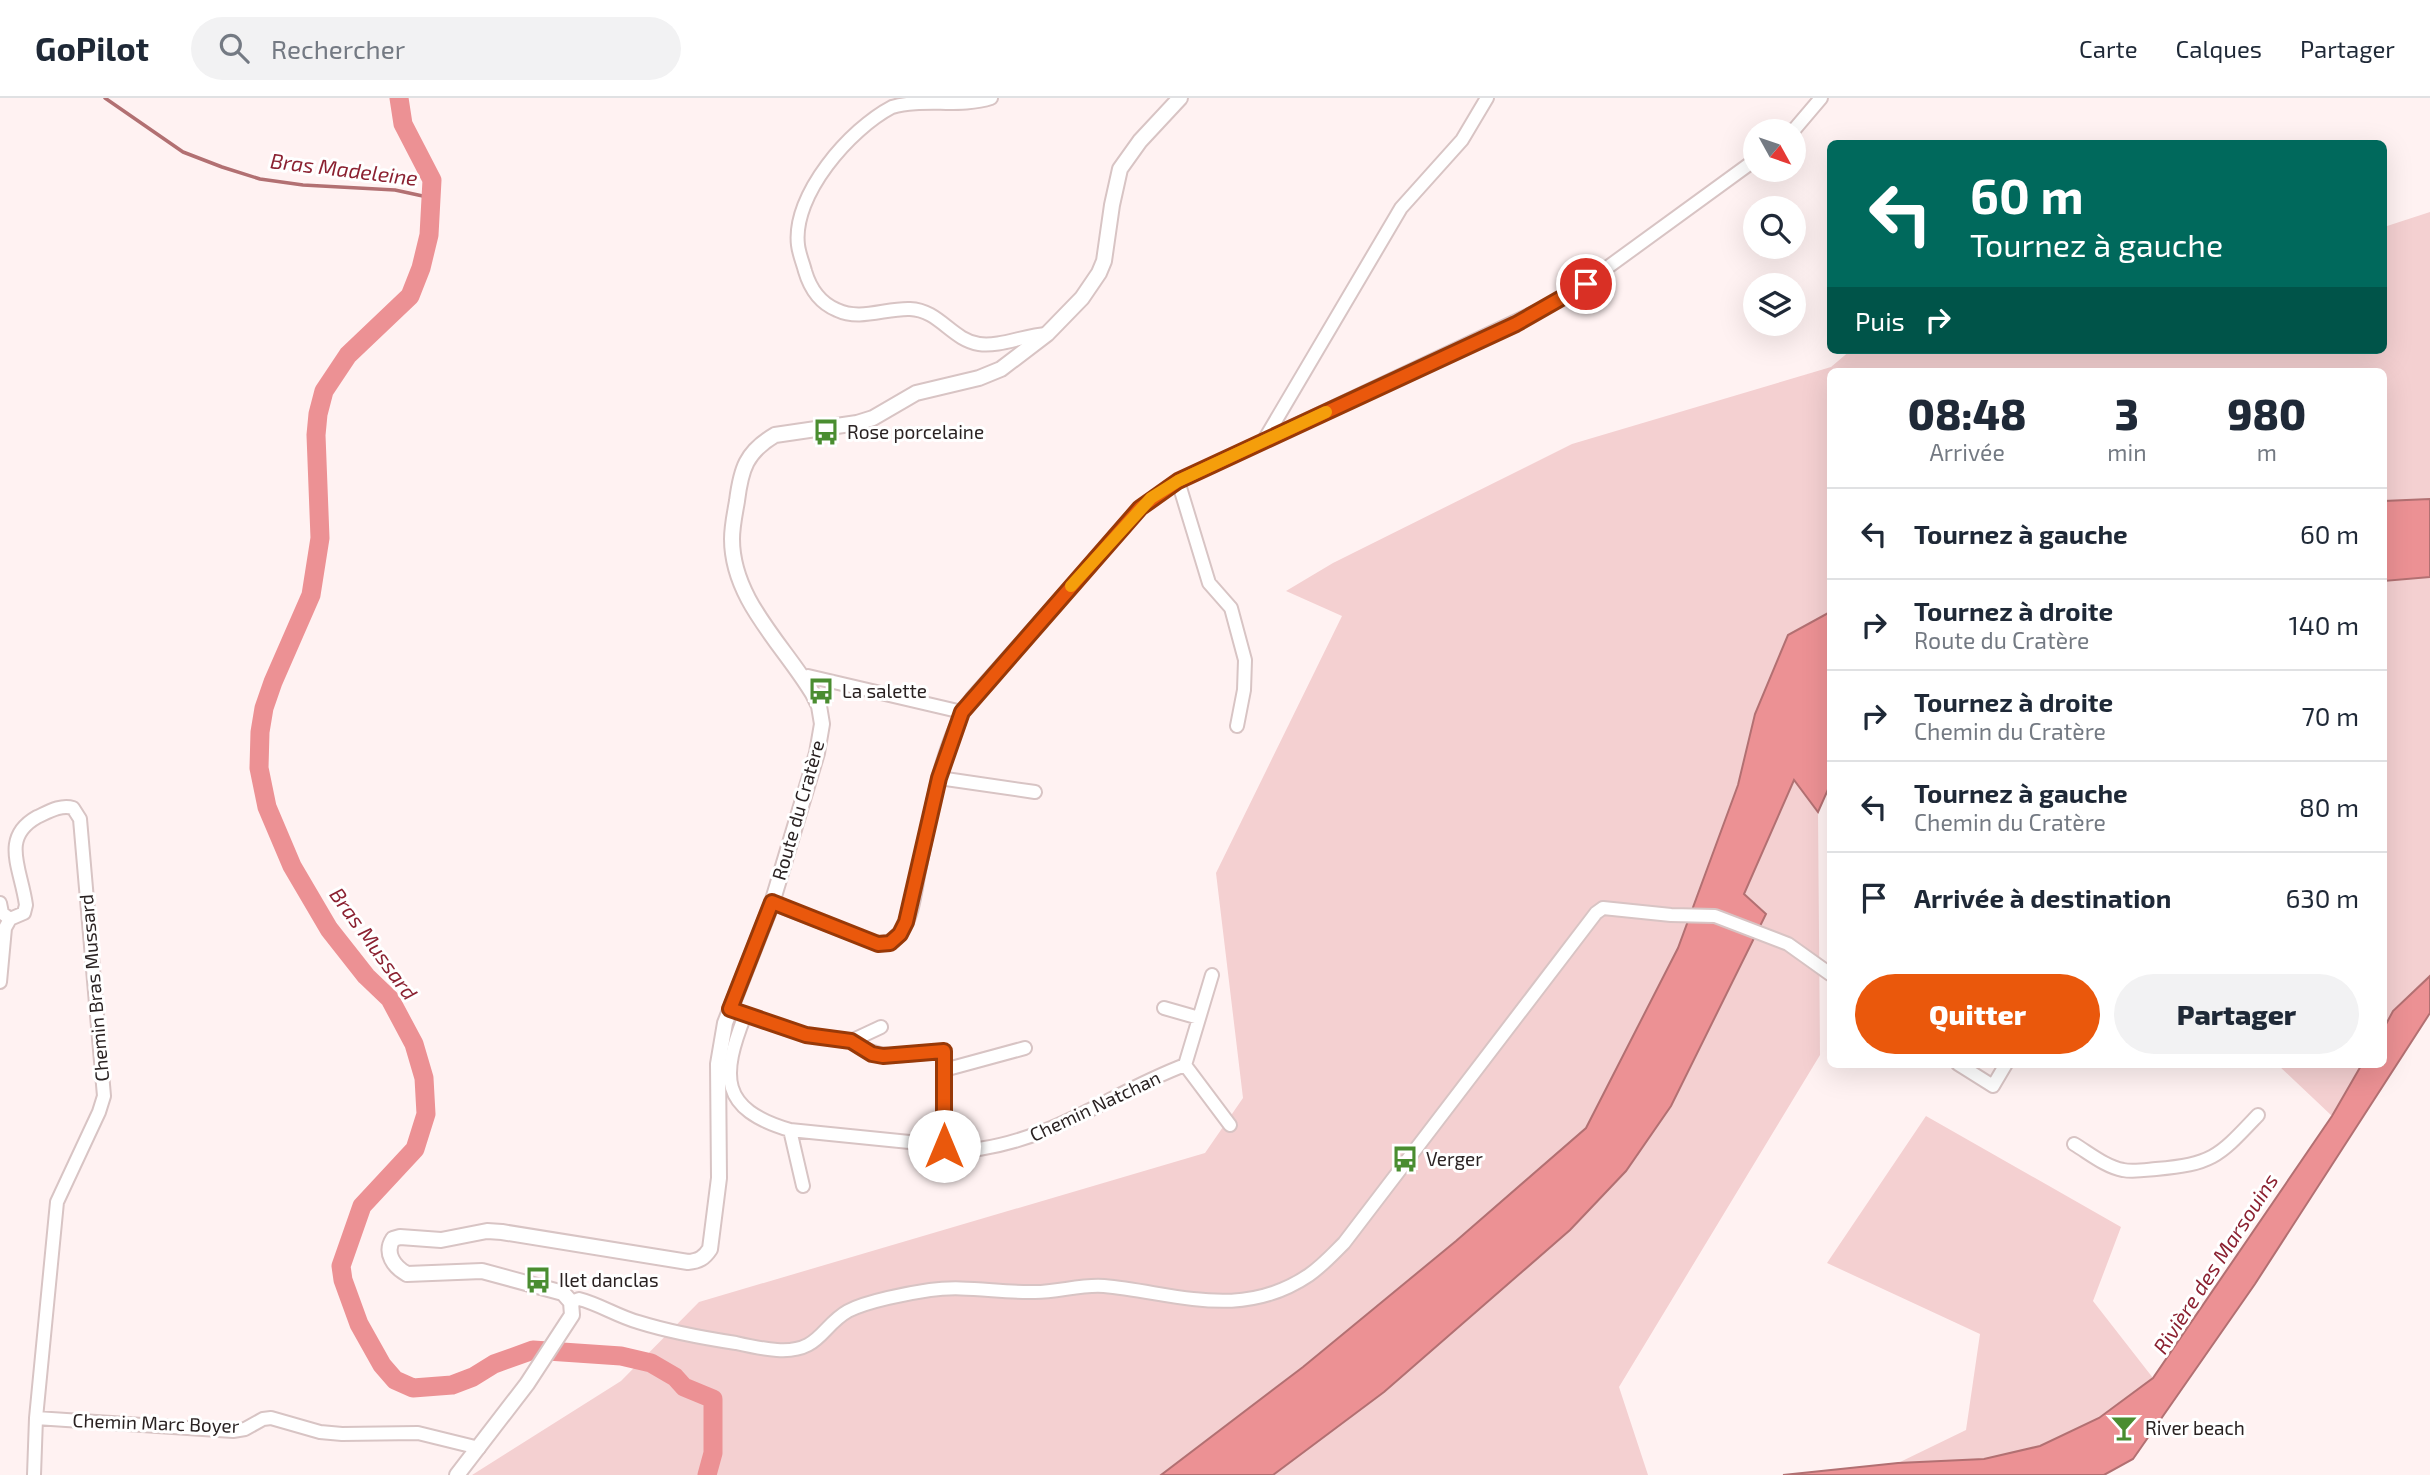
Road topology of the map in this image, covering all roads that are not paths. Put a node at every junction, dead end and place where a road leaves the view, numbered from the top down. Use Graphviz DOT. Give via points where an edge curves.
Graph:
graph roads {
  1 [pos="991,98"];
  2 [pos="1180,98"];
  3 [pos="1487,98"];
  4 [pos="1821,98"];
  5 [pos="918,99"];
  6 [pos="1803,119"];
  7 [pos="1743,169"];
  8 [pos="1047,334"];
  9 [pos="1263,442"];
  10 [pos="1178,481"];
  11 [pos="804,678"];
  12 [pos="962,712"];
  13 [pos="1237,726"];
  14 [pos="939,778"];
  15 [pos="1035,792"];
  16 [pos="772,902"];
  17 [pos="0,903"];
  18 [pos="10,919"];
  19 [pos="1827,972"];
  20 [pos="1212,975"];
  21 [pos="0,982"];
  22 [pos="730,1009"];
  23 [pos="1164,1009"];
  24 [pos="745,1014"];
  25 [pos="1199,1018"];
  26 [pos="881,1027"];
  27 [pos="851,1041"];
  28 [pos="1025,1048"];
  29 [pos="1185,1065"];
  30 [pos="1964,1068"];
  31 [pos="2004,1068"];
  32 [pos="944,1070"];
  33 [pos="2258,1115"];
  34 [pos="1230,1125"];
  35 [pos="790,1130"];
  36 [pos="2074,1144"];
  37 [pos="944,1146"];
  38 [pos="803,1186"];
  39 [pos="571,1303"];
  40 [pos="36,1418"];
  41 [pos="479,1448"];
  42 [pos="34,1475"];
  43 [pos="457,1475"];
  1 -- 5 [label="street"];
  2 -- 8 [label="street, Route du Cratère" via="1120,169 1099,273"];
  3 -- 9 [label="street" via="1462,139 1401,208"];
  4 -- 6 [label="street"];
  5 -- 8 [label="street" via="874,118 821,173 807,196 798,246 809,283 821,300 837,310 852,315 912,308 936,316 963,339 980,344"];
  7 -- 9 [label="street" via="1550,306"];
  8 -- 11 [label="street, Route du Cratère" via="1001,369 916,393 883,414 857,423 775,435 747,460 740,473 732,538 734,561 759,618"];
  9 -- 10 [label="street"];
  10 -- 12 [label="street" via="1140,508"];
  10 -- 13 [label="street" via="1209,583 1231,608 1245,660"];
  11 -- 12 [label="street"];
  11 -- 16 [label="street, Route du Cratère" via="819,706 822,724"];
  12 -- 14 [label="street"];
  14 -- 15 [label="street"];
  14 -- 16 [label="street" via="911,909 900,934 890,943 878,944"];
  16 -- 22 [label="street, Route du Cratère"];
  17 -- 18 [label="street" via="2,913"];
  18 -- 21 [label="street, Chemin Bras Mussard" via="3,934"];
  18 -- 40 [label="street, Chemin Bras Mussard" via="22,915 26,905 9,854 10,838 21,824 61,807 73,808 80,819 104,1096 57,1202"];
  19 -- 39 [label="street" via="1788,944 1715,916 1603,908 1344,1243 1310,1275 1275,1293 1229,1302 1102,1286 1036,1292 918,1291 852,1309 821,1338 779,1351 680,1334 579,1298"];
  20 -- 25 [label="street"];
  22 -- 24 [label="street"];
  22 -- 39 [label="street, Route du Cratère" via="718,1065 719,1178 713,1238 710,1249 697,1262 502,1231 441,1240 400,1237 389,1246 389,1254 407,1274 482,1271 563,1293"];
  23 -- 25 [label="street"];
  24 -- 27 [label="street" via="806,1035"];
  24 -- 35 [label="street, Chemin Natchan" via="732,1047 729,1071 737,1101 766,1123"];
  25 -- 29 [label="street"];
  26 -- 27 [label="street"];
  27 -- 32 [label="street" via="883,1056 944,1051"];
  28 -- 32 [label="street"];
  29 -- 34 [label="street, Chemin Natchan"];
  29 -- 37 [label="street, Chemin Natchan" via="1041,1134 979,1149"];
  30 -- 31 [label="street" via="1993,1086"];
  32 -- 37 [label="street"];
  33 -- 36 [label="street" via="2222,1152 2184,1166 2124,1171"];
  35 -- 37 [label="street, Chemin Natchan"];
  35 -- 38 [label="street"];
  39 -- 41 [label="street" via="572,1315"];
  40 -- 41 [label="street, Chemin Marc Boyer" via="233,1431 271,1418 320,1432 418,1433"];
  40 -- 42 [label="street, Chemin Bras Mussard"];
  41 -- 43 [label="street"];
}
